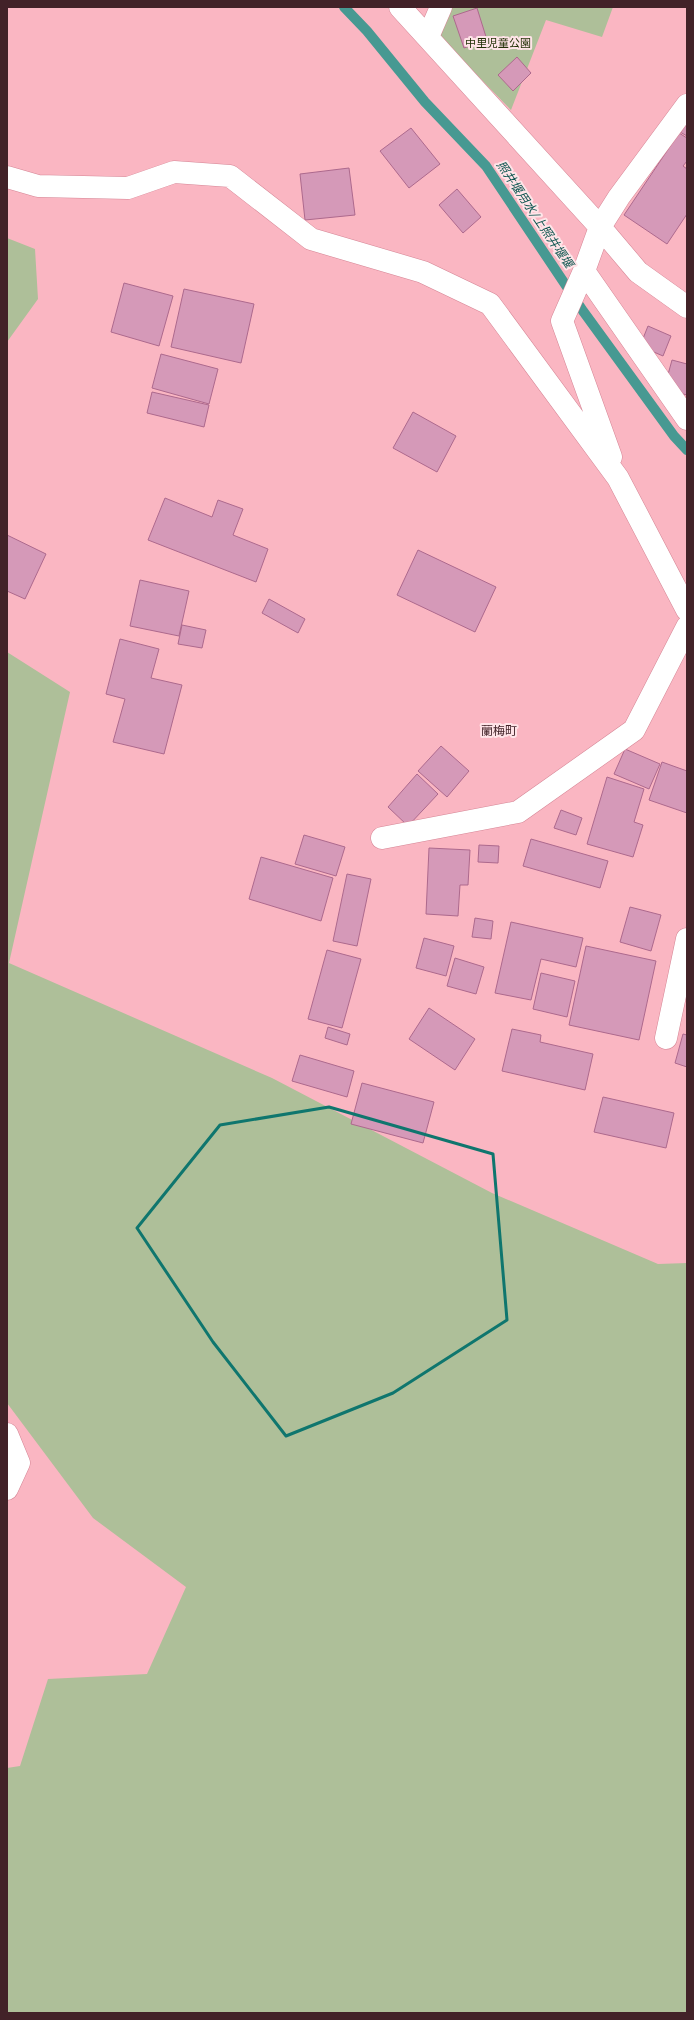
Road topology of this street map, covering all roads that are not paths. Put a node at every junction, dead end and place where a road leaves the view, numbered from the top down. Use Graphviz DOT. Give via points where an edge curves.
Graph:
graph roads {
  1 [pos="400,7"];
  2 [pos="441,7"];
  3 [pos="428,37"];
  4 [pos="687,105"];
  5 [pos="7,177"];
  6 [pos="600,227"];
  7 [pos="584,271"];
  8 [pos="687,307"];
  9 [pos="687,419"];
  10 [pos="618,478"];
  11 [pos="687,610"];
  12 [pos="687,627"];
  13 [pos="382,838"];
  14 [pos="687,939"];
  15 [pos="666,1038"];
  16 [pos="7,1434"];
  17 [pos="7,1489"];
  1 -- 3 [label="street"];
  2 -- 3 [label="street"];
  3 -- 6 [label="street"];
  4 -- 6 [label="street"];
  5 -- 10 [label="street" via="38,186 128,188 174,172 230,176 310,239 423,272 490,304"];
  6 -- 7 [label="street"];
  6 -- 8 [label="street" via="638,272"];
  7 -- 9 [label="street"];
  7 -- 10 [label="street" via="562,320"];
  10 -- 11 [label="street"];
  12 -- 13 [label="street" via="634,730 518,812"];
  14 -- 15 [label="street"];
  16 -- 17 [label="street" via="20,1463"];
}
